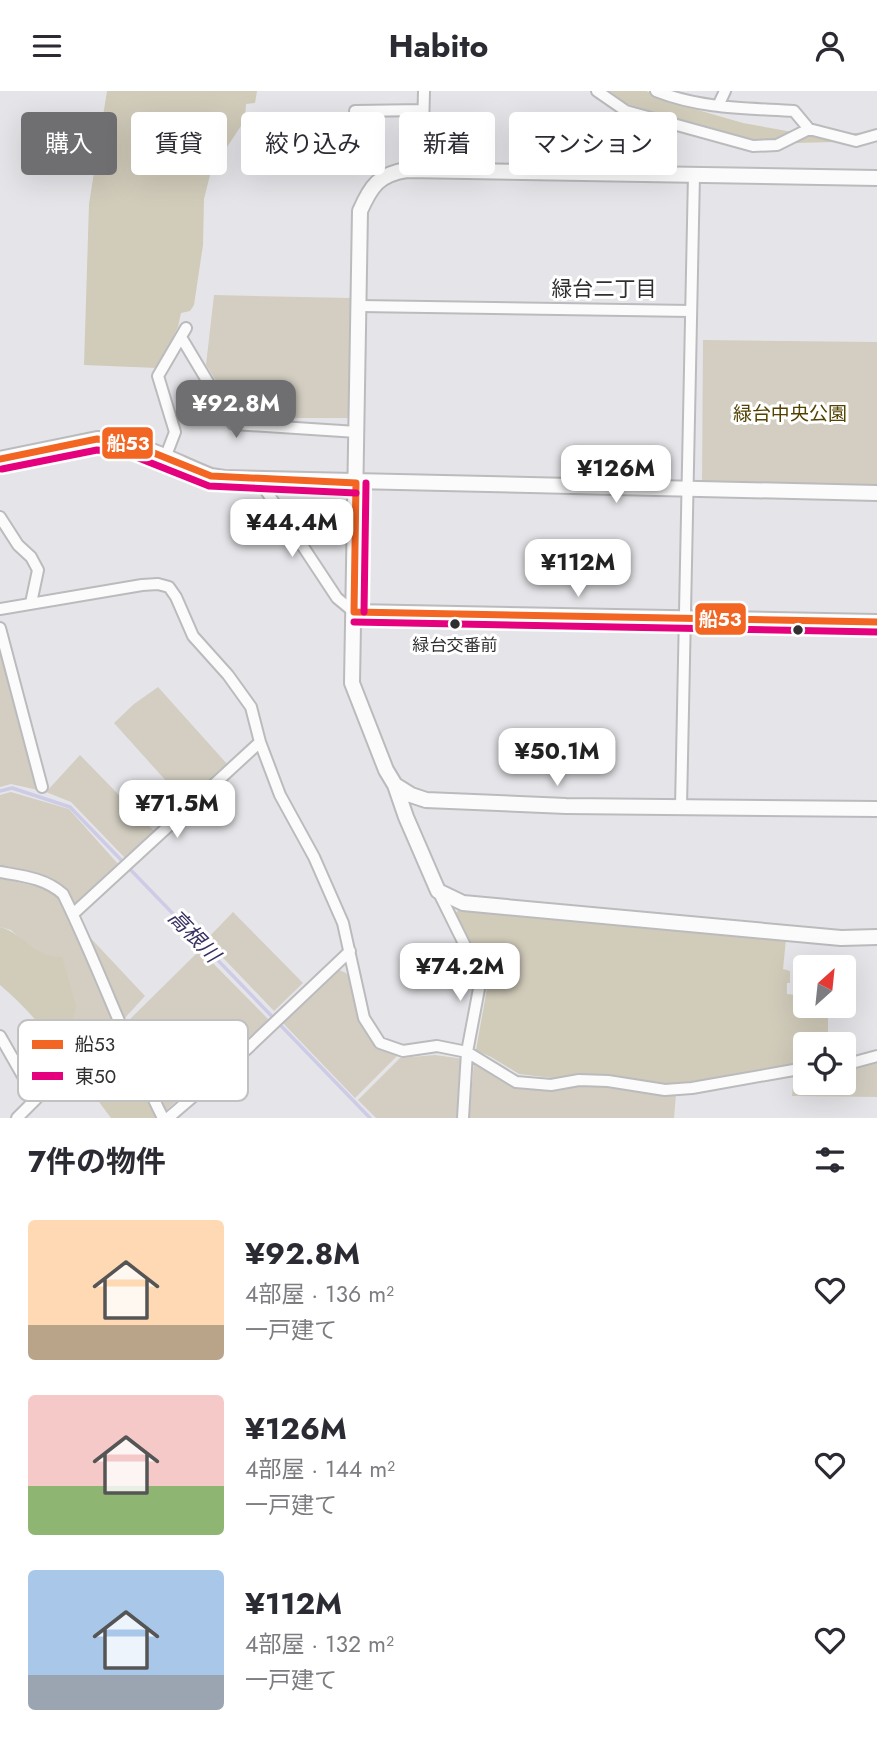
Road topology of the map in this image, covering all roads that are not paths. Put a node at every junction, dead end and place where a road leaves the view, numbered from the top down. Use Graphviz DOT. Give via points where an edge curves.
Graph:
graph roads {
  1 [pos="424,91"];
  2 [pos="597,91"];
  3 [pos="656,91"];
  4 [pos="725,91"];
  5 [pos="718,106"];
  6 [pos="423,110"];
  7 [pos="355,111"];
  8 [pos="809,129"];
  9 [pos="877,135"];
  10 [pos="495,171"];
  11 [pos="399,172"];
  12 [pos="694,174"];
  13 [pos="877,179"];
  14 [pos="360,306"];
  15 [pos="691,311"];
  16 [pos="357,432"];
  17 [pos="165,458"];
  18 [pos="0,459"];
  19 [pos="259,480"];
  20 [pos="356,482"];
  21 [pos="688,489"];
  22 [pos="877,493"];
  23 [pos="0,517"];
  24 [pos="31,603"];
  25 [pos="0,609"];
  26 [pos="354,612"];
  27 [pos="685,618"];
  28 [pos="877,622"];
  29 [pos="0,628"];
  30 [pos="260,742"];
  31 [pos="395,785"];
  32 [pos="42,787"];
  33 [pos="681,807"];
  34 [pos="877,809"];
  35 [pos="0,871"];
  36 [pos="438,891"];
  37 [pos="73,914"];
  38 [pos="877,937"];
  39 [pos="350,951"];
  40 [pos="118,1020"];
  41 [pos="0,1036"];
  42 [pos="248,1048"];
  43 [pos="467,1052"];
  44 [pos="877,1056"];
  45 [pos="856,1062"];
  46 [pos="18,1068"];
  47 [pos="793,1070"];
  48 [pos="34,1101"];
  49 [pos="156,1101"];
  50 [pos="186,1101"];
  51 [pos="17,1118"];
  52 [pos="165,1118"];
  53 [pos="463,1118"];
  1 -- 6 [label="street"];
  2 -- 8 [label="street" via="626,111 753,146 777,145"];
  3 -- 5 [label="street" via="684,102"];
  4 -- 5 [label="street"];
  5 -- 8 [label="street" via="794,111"];
  6 -- 7 [label="street"];
  8 -- 9 [label="street" via="856,141"];
  10 -- 12 [label="street"];
  11 -- 14 [label="street" via="379,179 360,211"];
  12 -- 13 [label="street"];
  12 -- 15 [label="street"];
  14 -- 15 [label="street"];
  14 -- 16 [label="street"];
  15 -- 21 [label="street"];
  16 -- 17 [label="street" via="233,424 184,333 158,376 175,432"];
  16 -- 20 [label="street"];
  17 -- 18 [label="street" via="129,443 96,439"];
  17 -- 19 [label="street" via="211,476"];
  19 -- 20 [label="street"];
  19 -- 26 [label="street" via="337,598"];
  20 -- 21 [label="street"];
  20 -- 26 [label="street"];
  21 -- 22 [label="street"];
  21 -- 27 [label="street"];
  23 -- 24 [label="street" via="38,570"];
  24 -- 25 [label="street"];
  24 -- 30 [label="street" via="142,585 169,587 193,636 251,707"];
  26 -- 27 [label="street"];
  26 -- 31 [label="street" via="352,683"];
  27 -- 28 [label="street"];
  27 -- 33 [label="street"];
  29 -- 32 [label="street"];
  30 -- 37 [label="street"];
  30 -- 39 [label="street" via="280,795 343,923"];
  31 -- 33 [label="street" via="435,801"];
  31 -- 36 [label="street"];
  33 -- 34 [label="street"];
  35 -- 37 [label="street" via="51,884 63,894"];
  36 -- 38 [label="street" via="473,905 841,938"];
  36 -- 43 [label="street" via="481,978"];
  37 -- 40 [label="street"];
  39 -- 42 [label="street"];
  39 -- 43 [label="street" via="364,1018 380,1043 403,1051 437,1046"];
  41 -- 46 [label="street"];
  43 -- 47 [label="street" via="516,1082 551,1085 608,1081 665,1090"];
  43 -- 53 [label="street"];
  44 -- 45 [label="street"];
  48 -- 51 [label="street"];
  49 -- 52 [label="street"];
  50 -- 52 [label="street"];
}
